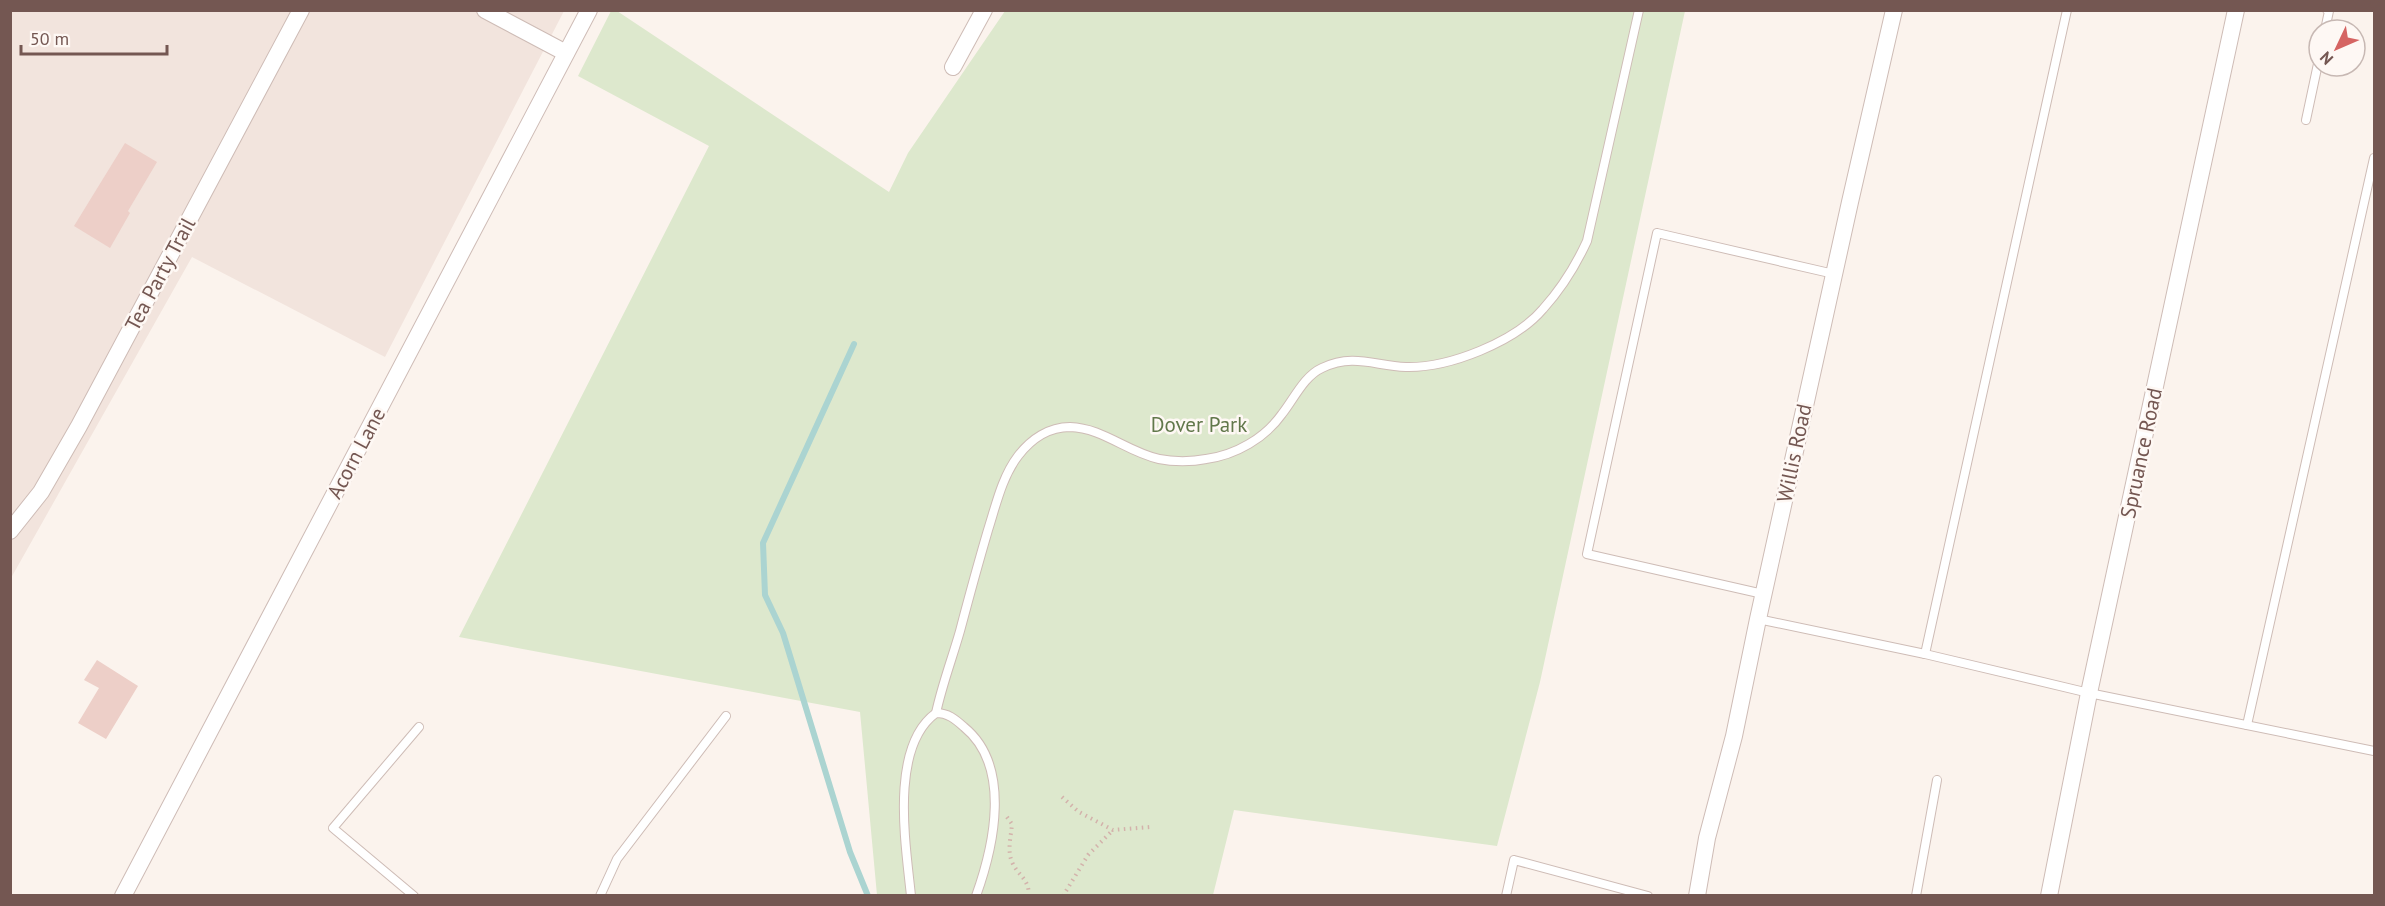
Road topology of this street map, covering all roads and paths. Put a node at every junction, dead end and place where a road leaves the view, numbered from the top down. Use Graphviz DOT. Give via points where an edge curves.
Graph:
graph roads {
  1 [pos="301,10"];
  2 [pos="485,10"];
  3 [pos="589,10"];
  4 [pos="984,10"];
  5 [pos="1639,10"];
  6 [pos="1894,10"];
  7 [pos="2067,10"];
  8 [pos="2236,10"];
  9 [pos="566,53"];
  10 [pos="953,67"];
  11 [pos="2315,78"];
  12 [pos="2306,120"];
  13 [pos="2374,158"];
  14 [pos="1834,274"];
  15 [pos="10,531"];
  16 [pos="1763,594"];
  17 [pos="1758,619"];
  18 [pos="1925,654"];
  19 [pos="2090,693"];
  20 [pos="936,713"];
  21 [pos="726,716"];
  22 [pos="2247,725"];
  23 [pos="419,727"];
  24 [pos="2374,751"];
  25 [pos="1938,780"];
  26 [pos="1062,796"];
  27 [pos="1006,816"];
  28 [pos="1150,827"];
  29 [pos="1113,830"];
  30 [pos="123,896"];
  31 [pos="414,896"];
  32 [pos="600,896"];
  33 [pos="911,896"];
  34 [pos="976,896"];
  35 [pos="1029,896"];
  36 [pos="1063,896"];
  37 [pos="1506,896"];
  38 [pos="1648,896"];
  39 [pos="1697,896"];
  40 [pos="1917,896"];
  41 [pos="2049,896"];
  1 -- 15 [label="street, Tea Party Trail" via="79,426 41,492"];
  2 -- 9 [label="street"];
  3 -- 9 [label="street, Acorn Lane"];
  4 -- 10 [label="street"];
  5 -- 20 [label="lane" via="1587,241 1543,310 1525,327 1459,358 1408,367 1364,360 1320,368 1261,437 1238,450 1208,459 1159,459 1084,428 1048,430 1019,454 997,501"];
  6 -- 14 [label="street, Willis Road"];
  7 -- 18 [label="lane"];
  8 -- 19 [label="street, Spruance Road"];
  9 -- 30 [label="street, Acorn Lane"];
  11 -- 12 [label="lane"];
  13 -- 22 [label="lane"];
  14 -- 16 [label="street, Willis Road"];
  14 -- 16 [label="lane" via="1657,233 1587,554"];
  16 -- 17 [label="street, Willis Road"];
  17 -- 18 [label="lane"];
  17 -- 39 [label="street, Willis Road"];
  18 -- 19 [label="lane"];
  19 -- 22 [label="lane"];
  19 -- 41 [label="street, Spruance Road"];
  20 -- 33 [label="lane" via="918,734 906,781 904,819"];
  20 -- 34 [label="lane" via="950,716 970,731 992,778 995,822"];
  21 -- 32 [label="lane" via="617,859"];
  22 -- 24 [label="lane"];
  23 -- 31 [label="lane" via="333,828"];
  25 -- 40 [label="lane"];
  26 -- 29 [label="path" via="1079,812"];
  27 -- 35 [label="path" via="1012,824 1009,849 1013,864 1029,885"];
  28 -- 29 [label="path"];
  29 -- 36 [label="path" via="1088,855"];
  37 -- 38 [label="lane" via="1514,860"];
}
